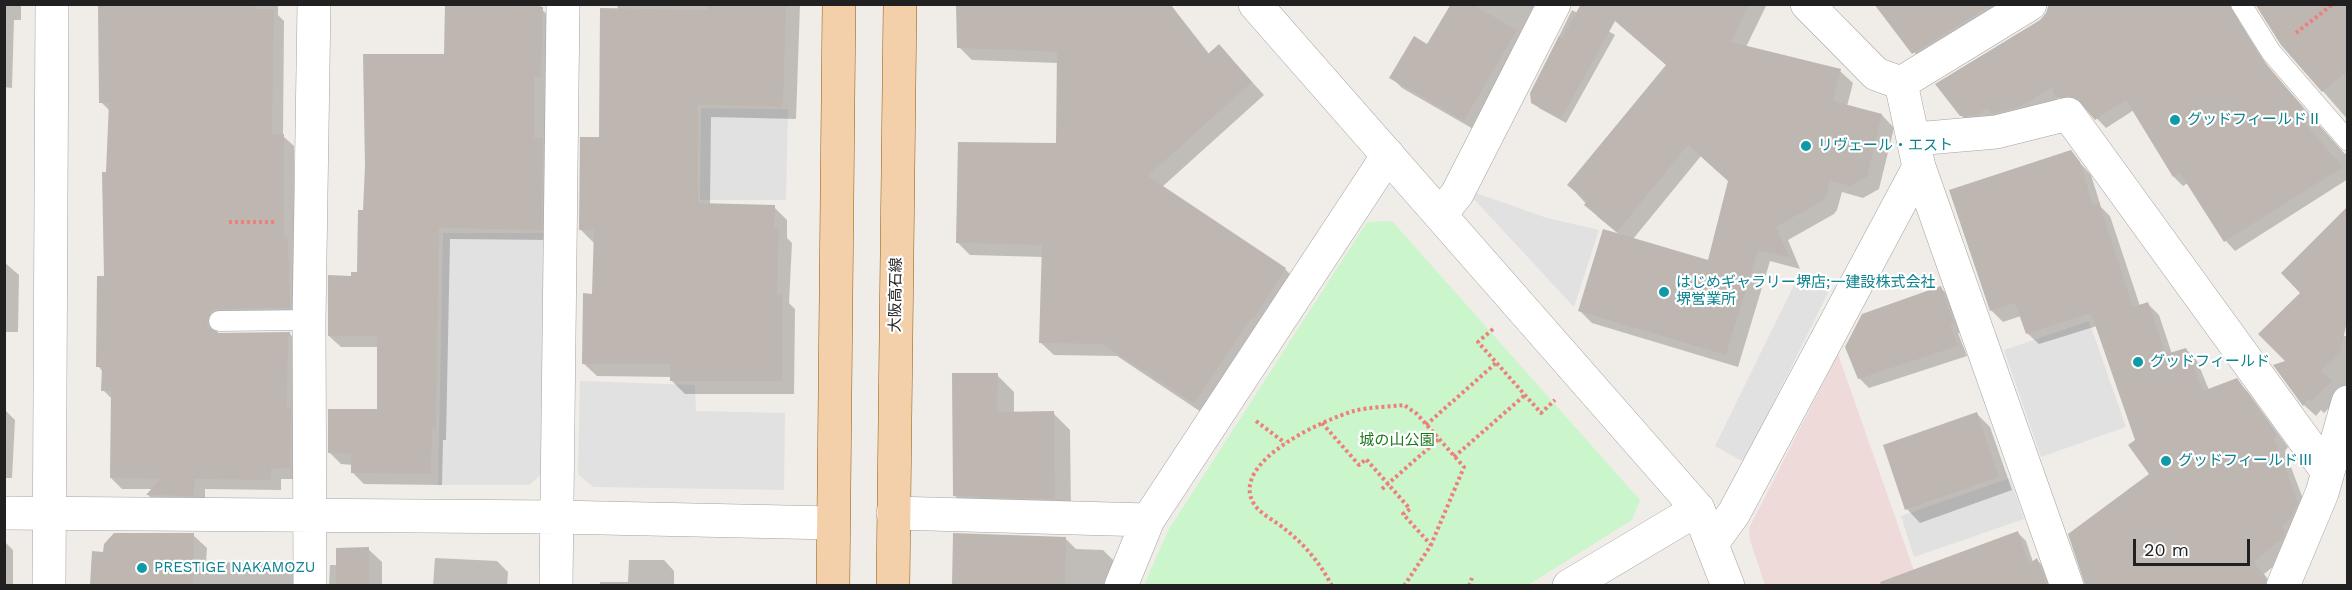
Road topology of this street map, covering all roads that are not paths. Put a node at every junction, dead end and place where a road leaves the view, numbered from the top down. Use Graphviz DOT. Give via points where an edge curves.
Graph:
graph roads {
  1 [pos="52,4"];
  2 [pos="314,4"];
  3 [pos="563,4"];
  4 [pos="839,4"];
  5 [pos="900,4"];
  6 [pos="1554,4"];
  7 [pos="1807,4"];
  8 [pos="2030,4"];
  9 [pos="2241,4"];
  10 [pos="1265,8"];
  11 [pos="1901,83"];
  12 [pos="2348,141"];
  13 [pos="1917,153"];
  14 [pos="1388,155"];
  15 [pos="1441,214"];
  16 [pos="309,320"];
  17 [pos="219,321"];
  18 [pos="2348,402"];
  19 [pos="2327,471"];
  20 [pos="1698,509"];
  21 [pos="4,513"];
  22 [pos="50,513"];
  23 [pos="893,513"];
  24 [pos="310,517"];
  25 [pos="556,517"];
  26 [pos="1148,520"];
  27 [pos="833,523"];
  28 [pos="1713,542"];
  29 [pos="49,585"];
  30 [pos="310,585"];
  31 [pos="556,585"];
  32 [pos="833,585"];
  33 [pos="893,585"];
  34 [pos="1121,585"];
  35 [pos="1569,585"];
  36 [pos="1728,585"];
  37 [pos="2067,585"];
  38 [pos="2283,585"];
  1 -- 22 [label="street"];
  2 -- 16 [label="street"];
  3 -- 25 [label="street"];
  4 -- 27 [label="main road"];
  5 -- 23 [label="main road, 大阪高石線"];
  6 -- 15 [label="street" via="1457,194"];
  7 -- 11 [label="street" via="1876,74"];
  8 -- 11 [label="street"];
  9 -- 12 [label="lane" via="2271,52"];
  10 -- 14 [label="street"];
  11 -- 13 [label="street"];
  13 -- 19 [label="street" via="2068,114"];
  13 -- 28 [label="street" via="1734,513"];
  13 -- 37 [label="street"];
  14 -- 15 [label="street"];
  14 -- 26 [label="street"];
  15 -- 20 [label="street"];
  16 -- 17 [label="lane"];
  16 -- 24 [label="street"];
  18 -- 19 [label="street"];
  19 -- 38 [label="street" via="2322,493"];
  20 -- 28 [label="street"];
  20 -- 35 [label="street"];
  21 -- 22 [label="street"];
  22 -- 24 [label="street"];
  22 -- 29 [label="street"];
  23 -- 26 [label="street"];
  23 -- 33 [label="main road, 大阪高石線"];
  24 -- 25 [label="street"];
  24 -- 30 [label="street"];
  25 -- 27 [label="street"];
  25 -- 31 [label="street"];
  26 -- 34 [label="street"];
  27 -- 32 [label="main road"];
  28 -- 36 [label="street"];
}
